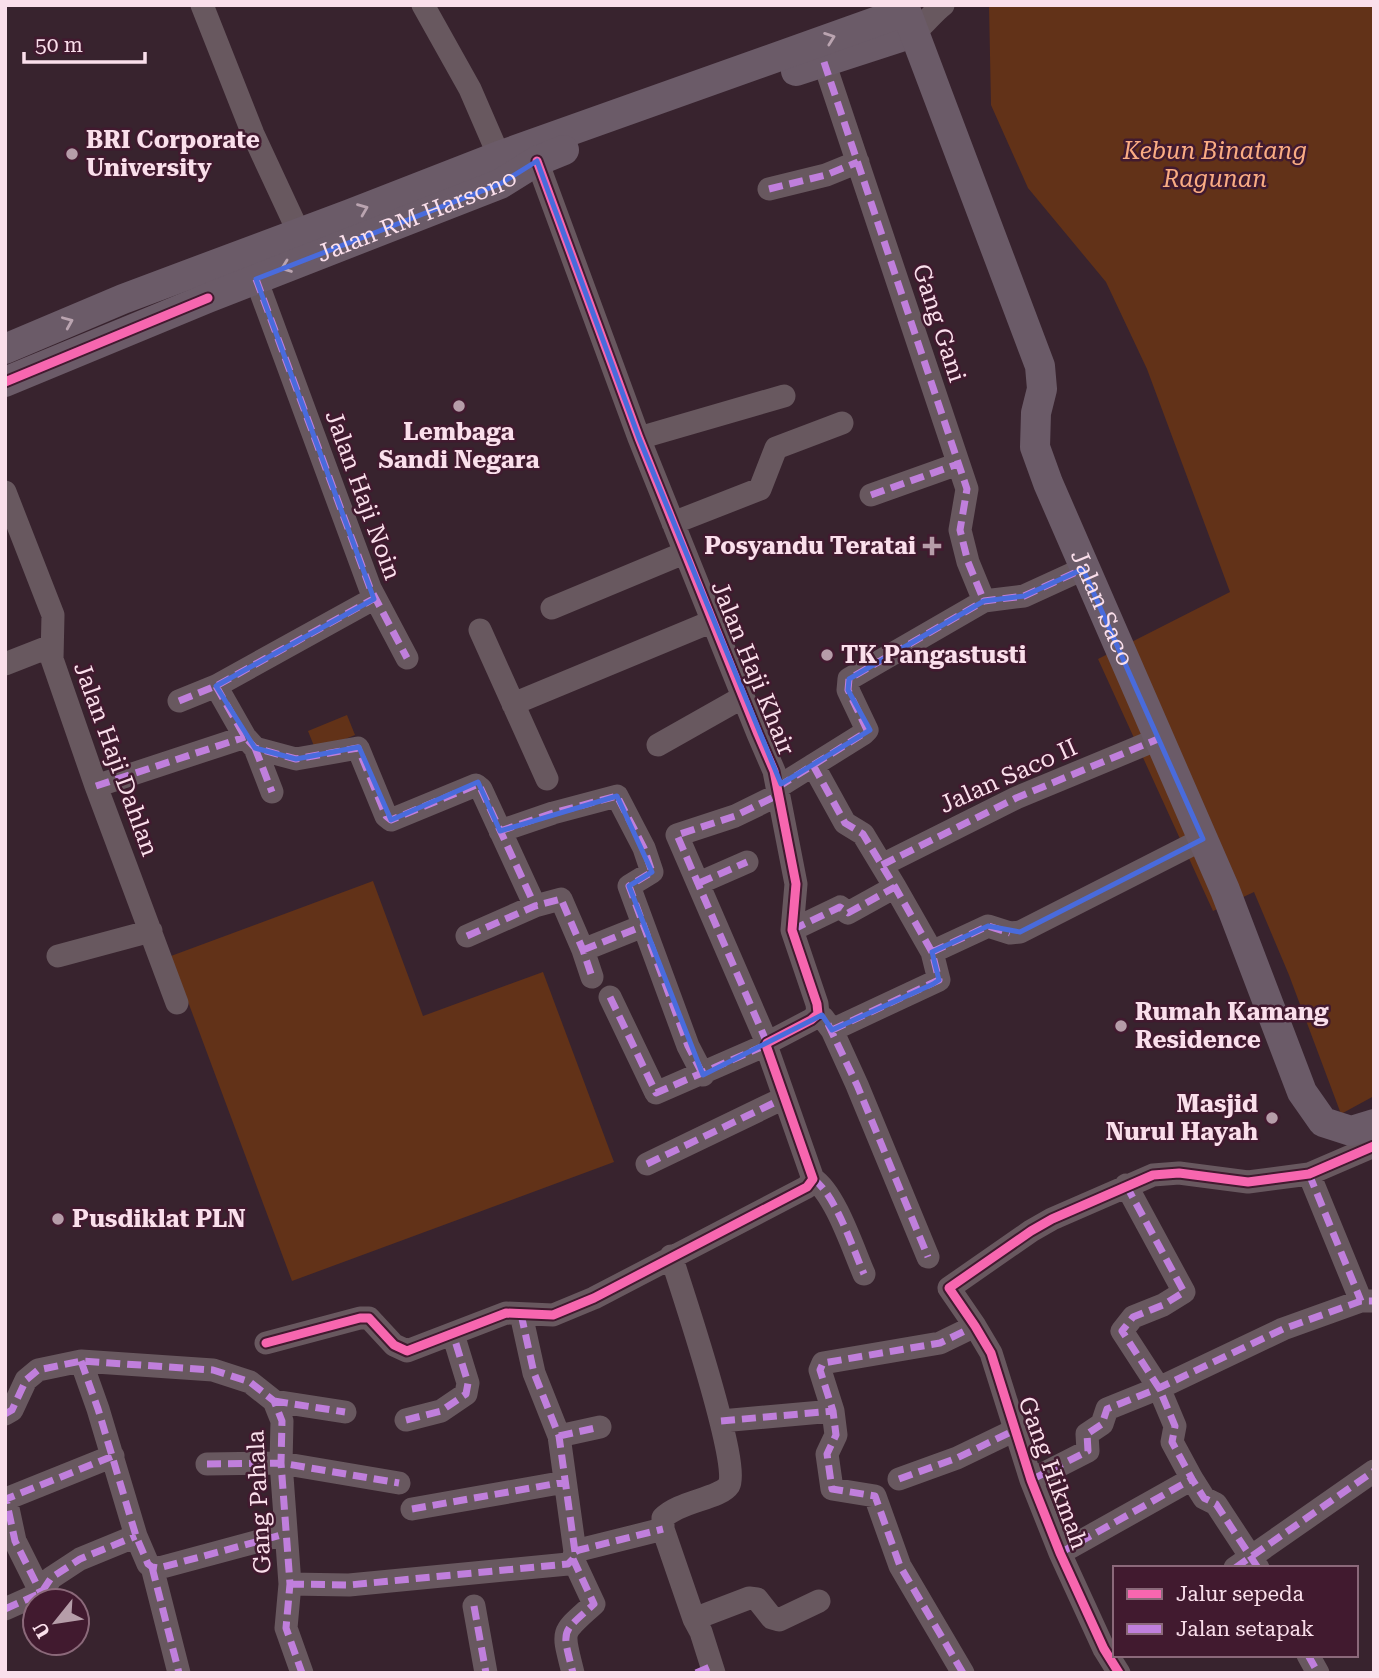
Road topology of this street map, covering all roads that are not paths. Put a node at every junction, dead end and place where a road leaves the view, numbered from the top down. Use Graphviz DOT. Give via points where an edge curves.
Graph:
graph roads {
  1 [pos="202,5"];
  2 [pos="423,5"];
  3 [pos="924,15"];
  4 [pos="824,62"];
  5 [pos="499,156"];
  6 [pos="537,161"];
  7 [pos="858,162"];
  8 [pos="769,189"];
  9 [pos="299,233"];
  10 [pos="256,279"];
  11 [pos="202,285"];
  12 [pos="5,349"];
  13 [pos="5,382"];
  14 [pos="784,396"];
  15 [pos="842,423"];
  16 [pos="639,438"];
  17 [pos="958,464"];
  18 [pos="5,492"];
  19 [pos="871,495"];
  20 [pos="673,523"];
  21 [pos="684,553"];
  22 [pos="1083,569"];
  23 [pos="375,598"];
  24 [pos="984,601"];
  25 [pos="552,608"];
  26 [pos="713,621"];
  27 [pos="480,629"];
  28 [pos="51,646"];
  29 [pos="407,659"];
  30 [pos="5,664"];
  31 [pos="216,686"];
  32 [pos="743,697"];
  33 [pos="179,701"];
  34 [pos="513,704"];
  35 [pos="1158,739"];
  36 [pos="250,742"];
  37 [pos="657,745"];
  38 [pos="813,765"];
  39 [pos="547,779"];
  40 [pos="96,786"];
  41 [pos="778,791"];
  42 [pos="272,792"];
  43 [pos="500,831"];
  44 [pos="1203,839"];
  45 [pos="747,862"];
  46 [pos="882,865"];
  47 [pos="699,883"];
  48 [pos="895,887"];
  49 [pos="535,906"];
  50 [pos="643,926"];
  51 [pos="792,930"];
  52 [pos="151,931"];
  53 [pos="467,936"];
  54 [pos="583,950"];
  55 [pos="932,952"];
  56 [pos="58,956"];
  57 [pos="592,977"];
  58 [pos="610,997"];
  59 [pos="177,1003"];
  60 [pos="825,1022"];
  61 [pos="767,1044"];
  62 [pos="703,1075"];
  63 [pos="784,1098"];
  64 [pos="1374,1124"];
  65 [pos="1374,1146"];
  66 [pos="647,1164"];
  67 [pos="1310,1174"];
  68 [pos="813,1179"];
  69 [pos="1126,1185"];
  70 [pos="671,1256"];
  71 [pos="929,1257"];
  72 [pos="864,1274"];
  73 [pos="1369,1301"];
  74 [pos="521,1314"];
  75 [pos="975,1326"];
  76 [pos="453,1334"];
  77 [pos="266,1343"];
  78 [pos="81,1361"];
  79 [pos="1159,1388"];
  80 [pos="274,1401"];
  81 [pos="833,1411"];
  82 [pos="345,1412"];
  83 [pos="5,1415"];
  84 [pos="406,1420"];
  85 [pos="721,1421"];
  86 [pos="600,1427"];
  87 [pos="1015,1430"];
  88 [pos="559,1436"];
  89 [pos="113,1456"];
  90 [pos="207,1464"];
  91 [pos="281,1464"];
  92 [pos="1374,1471"];
  93 [pos="899,1479"];
  94 [pos="1192,1479"];
  95 [pos="1031,1480"];
  96 [pos="565,1482"];
  97 [pos="399,1483"];
  98 [pos="412,1509"];
  99 [pos="663,1529"];
  100 [pos="285,1534"];
  101 [pos="136,1536"];
  102 [pos="10,1543"];
  103 [pos="1060,1553"];
  104 [pos="574,1556"];
  105 [pos="1248,1564"];
  106 [pos="152,1567"];
  107 [pos="290,1584"];
  108 [pos="37,1587"];
  109 [pos="47,1587"];
  110 [pos="818,1601"];
  111 [pos="474,1605"];
  112 [pos="694,1619"];
  113 [pos="1109,1646"];
  114 [pos="1309,1657"];
  115 [pos="707,1671"];
  116 [pos="179,1673"];
  117 [pos="302,1673"];
  118 [pos="486,1673"];
  119 [pos="573,1673"];
  120 [pos="963,1673"];
  121 [pos="1318,1673"];
  1 -- 9 [label="street" via="253,134"];
  2 -- 5 [label="street" via="470,89"];
  3 -- 4 [label="main road, Jalan RM Harsono"];
  5 -- 3 [label="main road, Jalan RM Harsono, one-way"];
  3 -- 22 [label="main road, Jalan Saco" via="1040,366 1035,447"];
  4 -- 6 [label="main road, Jalan RM Harsono" via="677,109"];
  4 -- 7 [label="street, Gang Gani"];
  9 -- 5 [label="main road, Jalan RM Harsono, one-way"];
  6 -- 10 [label="main road, Jalan RM Harsono, one-way" via="499,184"];
  6 -- 16 [label="street, Jalan Haji Khair"];
  7 -- 8 [label="street"];
  7 -- 17 [label="street, Gang Gani"];
  9 -- 11 [label="main road, Jalan RM Harsono"];
  10 -- 11 [label="main road, Jalan RM Harsono"];
  10 -- 23 [label="street, Jalan Haji Noin"];
  12 -- 11 [label="main road, Jalan RM Harsono, one-way" via="123,299"];
  11 -- 13 [label="main road, Jalan RM Harsono"];
  14 -- 16 [label="street"];
  15 -- 20 [label="street" via="776,448 760,489"];
  16 -- 20 [label="street, Jalan Haji Khair"];
  17 -- 19 [label="street"];
  17 -- 24 [label="street, Gang Gani" via="967,489 960,530"];
  18 -- 28 [label="street, Jalan Haji Dahlan" via="53,615"];
  20 -- 21 [label="street, Jalan Haji Khair"];
  21 -- 25 [label="street"];
  21 -- 26 [label="street, Jalan Haji Khair"];
  22 -- 24 [label="street" via="1024,596"];
  22 -- 35 [label="main road, Jalan Saco"];
  23 -- 29 [label="street"];
  23 -- 31 [label="street, Jalan Haji Noin"];
  24 -- 38 [label="street" via="849,679 848,690 867,730"];
  26 -- 32 [label="street, Jalan Haji Khair"];
  26 -- 34 [label="street"];
  27 -- 34 [label="street"];
  28 -- 30 [label="street"];
  28 -- 40 [label="street, Jalan Haji Dahlan"];
  31 -- 33 [label="street, Jalan Haji Noin"];
  31 -- 36 [label="street"];
  32 -- 37 [label="street"];
  32 -- 41 [label="street, Jalan Haji Khair" via="775,771"];
  34 -- 39 [label="street"];
  35 -- 44 [label="main road, Jalan Saco"];
  35 -- 46 [label="street, Jalan Saco II" via="1016,798"];
  36 -- 40 [label="street"];
  36 -- 42 [label="street"];
  36 -- 43 [label="street" via="296,759 358,748 391,820 476,785"];
  38 -- 41 [label="street"];
  38 -- 46 [label="street" via="845,823 863,834"];
  40 -- 52 [label="street, Jalan Haji Dahlan"];
  41 -- 47 [label="street" via="735,816 677,835"];
  41 -- 51 [label="street, Jalan Haji Khair" via="796,884"];
  43 -- 49 [label="street"];
  43 -- 50 [label="street" via="617,796 652,872 629,886"];
  44 -- 55 [label="street" via="1020,932 988,926"];
  44 -- 64 [label="main road, Jalan Saco" via="1302,1092 1323,1122 1351,1131"];
  45 -- 47 [label="street"];
  46 -- 48 [label="street"];
  47 -- 61 [label="street"];
  48 -- 51 [label="street" via="848,913 840,907"];
  48 -- 55 [label="street"];
  49 -- 53 [label="street"];
  49 -- 54 [label="street" via="561,899"];
  50 -- 54 [label="street"];
  50 -- 62 [label="street"];
  51 -- 60 [label="street, Jalan Haji Khair"];
  52 -- 56 [label="street"];
  52 -- 59 [label="street, Jalan Haji Dahlan"];
  54 -- 57 [label="street"];
  55 -- 60 [label="street" via="939,980"];
  58 -- 62 [label="street" via="656,1093"];
  60 -- 61 [label="street" via="811,1020"];
  60 -- 71 [label="street"];
  61 -- 62 [label="street"];
  61 -- 63 [label="street"];
  63 -- 66 [label="street"];
  63 -- 68 [label="street"];
  65 -- 67 [label="street"];
  67 -- 69 [label="street" via="1248,1182 1179,1173 1153,1175"];
  67 -- 73 [label="street"];
  68 -- 70 [label="street" via="807,1187"];
  68 -- 72 [label="street" via="830,1197"];
  69 -- 75 [label="street, Gang Hikmah" via="1042,1225 949,1288"];
  69 -- 79 [label="street" via="1184,1292 1133,1317 1122,1331"];
  70 -- 74 [label="street" via="553,1315"];
  70 -- 85 [label="street"];
  73 -- 79 [label="street" via="1283,1329"];
  74 -- 76 [label="street" via="506,1313"];
  74 -- 88 [label="street" via="534,1373"];
  75 -- 81 [label="street" via="940,1343 823,1363 820,1370"];
  75 -- 87 [label="street, Gang Hikmah" via="990,1353"];
  76 -- 77 [label="street" via="407,1351 394,1345 369,1318 360,1318"];
  76 -- 84 [label="street" via="468,1383 466,1394 441,1411"];
  78 -- 80 [label="street, Gang Pahala" via="213,1370 250,1382"];
  78 -- 83 [label="street, Gang Pahala" via="38,1370 26,1380"];
  78 -- 89 [label="street"];
  79 -- 94 [label="street" via="1175,1426 1172,1442"];
  79 -- 95 [label="street" via="1107,1409 1102,1424 1087,1434 1088,1451"];
  80 -- 82 [label="street"];
  80 -- 91 [label="street, Gang Pahala" via="282,1421"];
  81 -- 85 [label="street"];
  81 -- 120 [label="street" via="836,1435 827,1454 832,1489 875,1496 900,1566"];
  85 -- 99 [label="street" via="732,1474 729,1485 671,1509 663,1518"];
  86 -- 88 [label="street"];
  87 -- 93 [label="street"];
  87 -- 95 [label="street, Gang Hikmah"];
  88 -- 96 [label="street"];
  89 -- 101 [label="street"];
  89 -- 102 [label="street" via="6,1499"];
  90 -- 91 [label="street"];
  91 -- 97 [label="street"];
  91 -- 100 [label="street, Gang Pahala"];
  92 -- 105 [label="street"];
  94 -- 103 [label="street"];
  94 -- 105 [label="street" via="1204,1498 1216,1504"];
  95 -- 103 [label="street, Gang Hikmah"];
  96 -- 98 [label="street"];
  96 -- 104 [label="street"];
  99 -- 104 [label="street"];
  99 -- 112 [label="street"];
  100 -- 106 [label="street"];
  100 -- 107 [label="street, Gang Pahala"];
  101 -- 106 [label="street"];
  101 -- 109 [label="street" via="80,1559 51,1578"];
  102 -- 108 [label="street"];
  103 -- 113 [label="street, Gang Hikmah"];
  104 -- 107 [label="street" via="568,1564 349,1585"];
  104 -- 119 [label="street" via="594,1604 567,1629"];
  106 -- 116 [label="street"];
  107 -- 117 [label="street, Gang Pahala" via="286,1628"];
  110 -- 112 [label="street" via="779,1620 757,1599 749,1598"];
  111 -- 118 [label="street"];
  112 -- 115 [label="street" via="701,1632"];
  114 -- 121 [label="street"];
}
